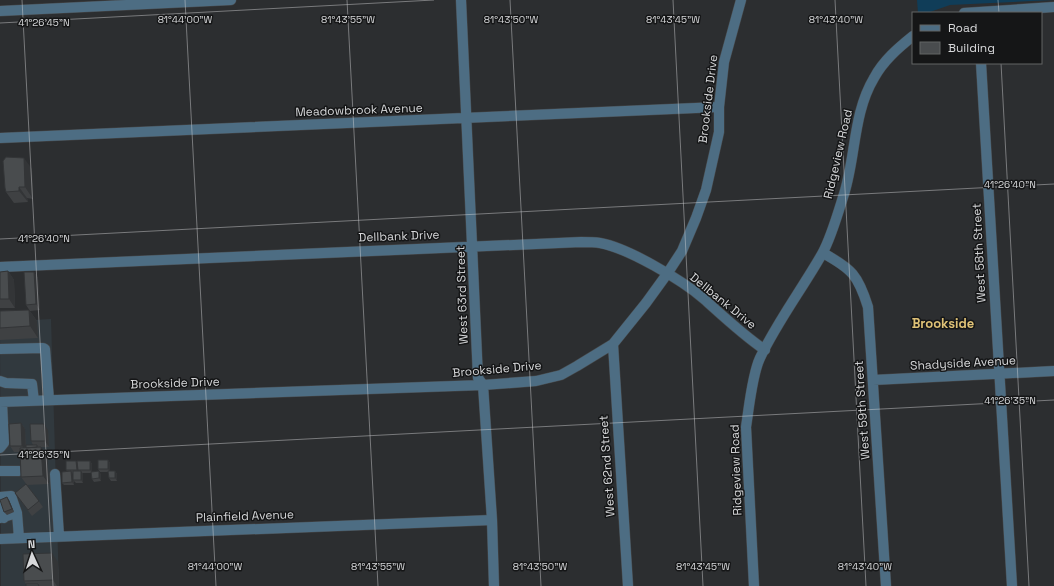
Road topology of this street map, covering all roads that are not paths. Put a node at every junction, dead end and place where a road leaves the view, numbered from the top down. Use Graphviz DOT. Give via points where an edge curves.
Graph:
graph roads {
  1 [pos="231,0"];
  2 [pos="461,0"];
  3 [pos="741,0"];
  4 [pos="1054,7"];
  5 [pos="0,10"];
  6 [pos="978,12"];
  7 [pos="912,37"];
  8 [pos="981,64"];
  9 [pos="719,107"];
  10 [pos="467,118"];
  11 [pos="0,138"];
  12 [pos="473,246"];
  13 [pos="823,253"];
  14 [pos="0,267"];
  15 [pos="667,274"];
  16 [pos="613,344"];
  17 [pos="0,349"];
  18 [pos="765,350"];
  19 [pos="1054,371"];
  20 [pos="999,374"];
  21 [pos="874,380"];
  22 [pos="0,381"];
  23 [pos="48,383"];
  24 [pos="32,384"];
  25 [pos="484,385"];
  26 [pos="49,400"];
  27 [pos="34,401"];
  28 [pos="1,402"];
  29 [pos="1,422"];
  30 [pos="0,448"];
  31 [pos="0,471"];
  32 [pos="19,471"];
  33 [pos="55,474"];
  34 [pos="0,497"];
  35 [pos="0,505"];
  36 [pos="17,514"];
  37 [pos="2,518"];
  38 [pos="492,520"];
  39 [pos="59,536"];
  40 [pos="19,538"];
  41 [pos="0,539"];
  42 [pos="494,586"];
  43 [pos="628,586"];
  44 [pos="754,586"];
  45 [pos="886,586"];
  46 [pos="1012,586"];
  1 -- 5 [label="street"];
  2 -- 10 [label="street, West 63rd Street"];
  3 -- 9 [label="street, Brookside Drive" via="724,62"];
  4 -- 6 [label="street"];
  7 -- 13 [label="street, Ridgeview Road" via="886,61 865,97 844,194"];
  8 -- 20 [label="street, West 58th Street"];
  9 -- 10 [label="street, Meadowbrook Avenue"];
  9 -- 15 [label="street, Brookside Drive" via="719,132 706,190 684,244"];
  10 -- 11 [label="street, Meadowbrook Avenue"];
  10 -- 12 [label="street, West 63rd Street"];
  12 -- 14 [label="street, Dellbank Drive"];
  12 -- 15 [label="street, Dellbank Drive" via="601,243"];
  12 -- 25 [label="street, West 63rd Street" via="478,378"];
  13 -- 18 [label="street, Ridgeview Road"];
  13 -- 21 [label="street, West 59th Street" via="842,264 861,284 868,307"];
  15 -- 16 [label="street, Brookside Drive"];
  15 -- 18 [label="street, Dellbank Drive" via="703,298 733,326"];
  16 -- 25 [label="street, Brookside Drive" via="561,375 536,381"];
  16 -- 43 [label="street, West 62nd Street"];
  17 -- 23 [label="street" via="43,348"];
  18 -- 44 [label="street, Ridgeview Road" via="760,360 746,427"];
  19 -- 20 [label="street, Shadyside Avenue"];
  20 -- 21 [label="street, Shadyside Avenue"];
  20 -- 46 [label="street, West 58th Street"];
  21 -- 45 [label="street, West 59th Street"];
  22 -- 24 [label="street"];
  23 -- 24 [label="street"];
  23 -- 26 [label="street"];
  24 -- 27 [label="street"];
  25 -- 26 [label="street, Brookside Drive"];
  25 -- 38 [label="street, West 63rd Street"];
  26 -- 27 [label="street, Brookside Drive"];
  27 -- 28 [label="street, Brookside Drive"];
  28 -- 29 [label="street"];
  29 -- 30 [label="street" via="4,443"];
  31 -- 32 [label="street"];
  33 -- 39 [label="street"];
  34 -- 36 [label="street" via="11,496"];
  35 -- 37 [label="street"];
  36 -- 37 [label="street"];
  36 -- 40 [label="street"];
  38 -- 39 [label="street, Plainfield Avenue"];
  38 -- 42 [label="street, West 63rd Street"];
  39 -- 40 [label="street, Plainfield Avenue"];
  40 -- 41 [label="street, Plainfield Avenue"];
}
